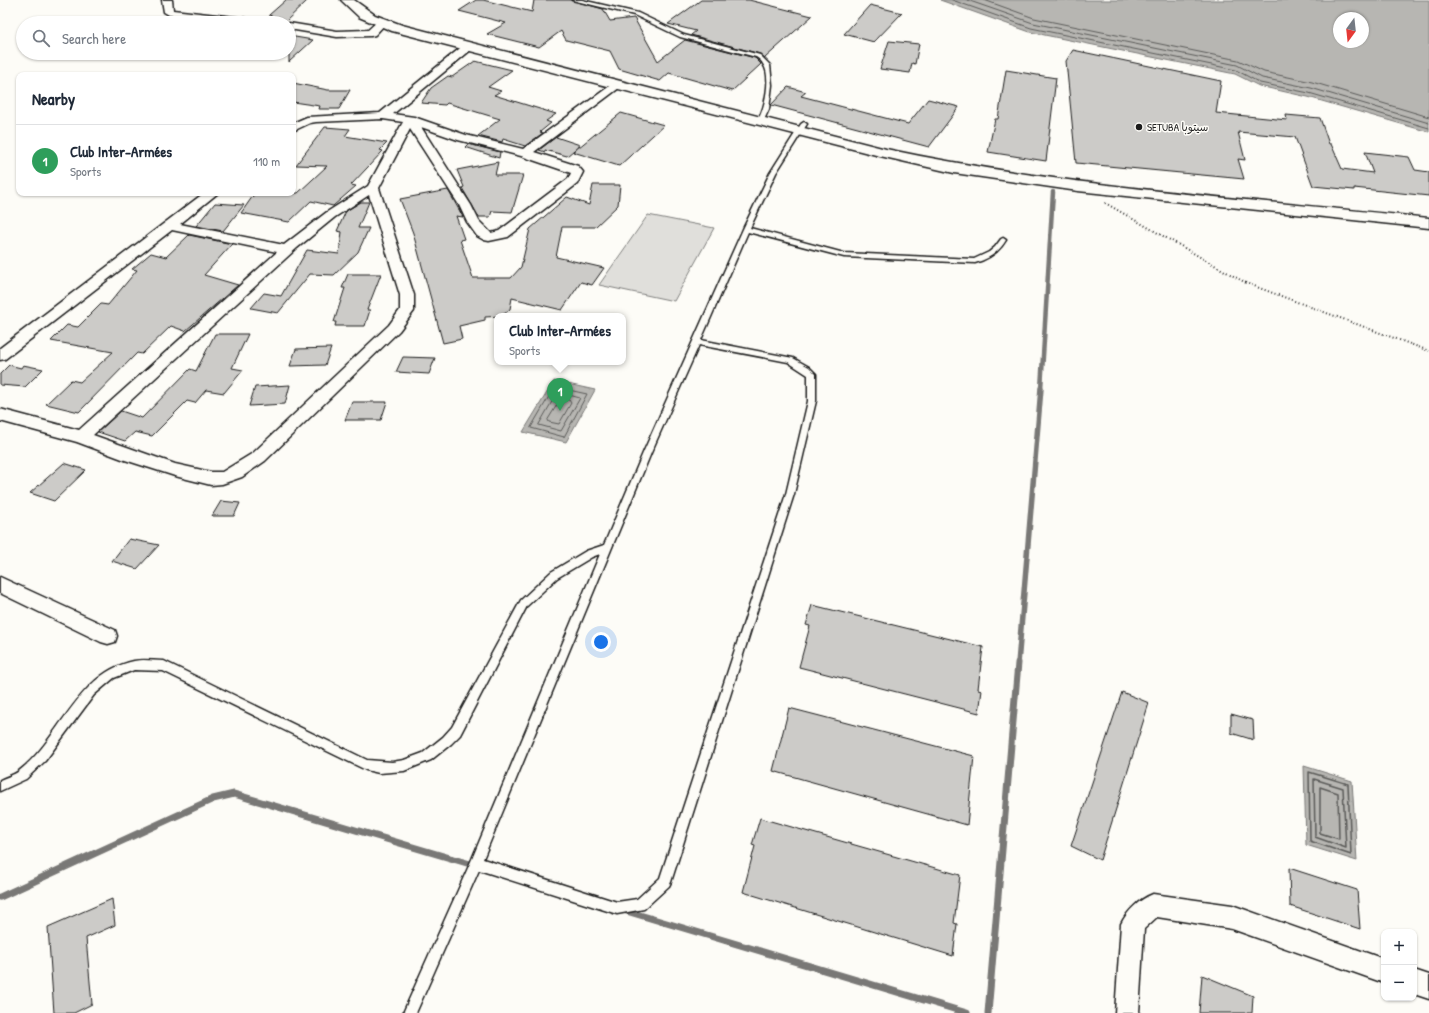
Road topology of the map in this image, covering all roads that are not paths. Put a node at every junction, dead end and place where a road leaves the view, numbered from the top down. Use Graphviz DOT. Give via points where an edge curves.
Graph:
graph roads {
  1 [pos="167,0"];
  2 [pos="347,0"];
  3 [pos="360,0"];
  4 [pos="575,0"];
  5 [pos="203,16"];
  6 [pos="382,22"];
  7 [pos="296,27"];
  8 [pos="468,47"];
  9 [pos="611,80"];
  10 [pos="383,116"];
  11 [pos="763,118"];
  12 [pos="410,119"];
  13 [pos="296,126"];
  14 [pos="801,127"];
  15 [pos="525,153"];
  16 [pos="373,188"];
  17 [pos="208,196"];
  18 [pos="1429,214"];
  19 [pos="1429,223"];
  20 [pos="171,226"];
  21 [pos="746,229"];
  22 [pos="1003,240"];
  23 [pos="287,250"];
  24 [pos="696,342"];
  25 [pos="0,355"];
  26 [pos="0,416"];
  27 [pos="82,437"];
  28 [pos="608,547"];
  29 [pos="0,585"];
  30 [pos="108,636"];
  31 [pos="0,786"];
  32 [pos="476,863"];
  33 [pos="1381,970"];
  34 [pos="1417,983"];
  35 [pos="1429,987"];
  36 [pos="409,1013"];
  37 [pos="1127,1013"];
  1 -- 5 [label="street" via="169,12"];
  2 -- 6 [label="main road" via="358,10"];
  3 -- 9 [label="main road" via="376,12 404,23"];
  4 -- 11 [label="lane" via="636,14 682,36 758,56 767,67 769,87"];
  6 -- 7 [label="street" via="371,33 336,34"];
  6 -- 8 [label="main road"];
  8 -- 9 [label="main road"];
  8 -- 10 [label="street"];
  9 -- 11 [label="main road"];
  9 -- 15 [label="street"];
  10 -- 12 [label="street"];
  10 -- 13 [label="street" via="316,118"];
  11 -- 14 [label="main road"];
  12 -- 15 [label="street" via="462,138"];
  12 -- 15 [label="street" via="474,222 482,233 489,237 503,234 577,176 574,169"];
  12 -- 16 [label="street"];
  14 -- 18 [label="main road" via="955,161 1013,170"];
  14 -- 19 [label="main road" via="954,168 1078,186"];
  14 -- 21 [label="lane" via="773,173"];
  16 -- 23 [label="street" via="323,219"];
  16 -- 27 [label="street" via="407,295 407,310 394,328 259,457 221,479 199,478 110,450"];
  17 -- 20 [label="street"];
  20 -- 23 [label="street"];
  20 -- 25 [label="street"];
  21 -- 22 [label="lane" via="856,257 975,261 990,255"];
  21 -- 24 [label="lane"];
  23 -- 27 [label="street"];
  24 -- 28 [label="lane"];
  24 -- 32 [label="lane" via="794,362 812,374 812,400 790,494 665,882 640,905 617,908"];
  26 -- 27 [label="street"];
  28 -- 31 [label="lane" via="589,554 554,575 524,603 456,731 440,748 418,762 391,769 366,765 164,666 142,664 119,671 97,685 69,717 33,767 20,778"];
  28 -- 32 [label="lane"];
  29 -- 30 [label="street"];
  32 -- 36 [label="lane"];
  33 -- 37 [label="street" via="1232,917 1153,905 1133,924"];
  34 -- 35 [label="street"];
}
